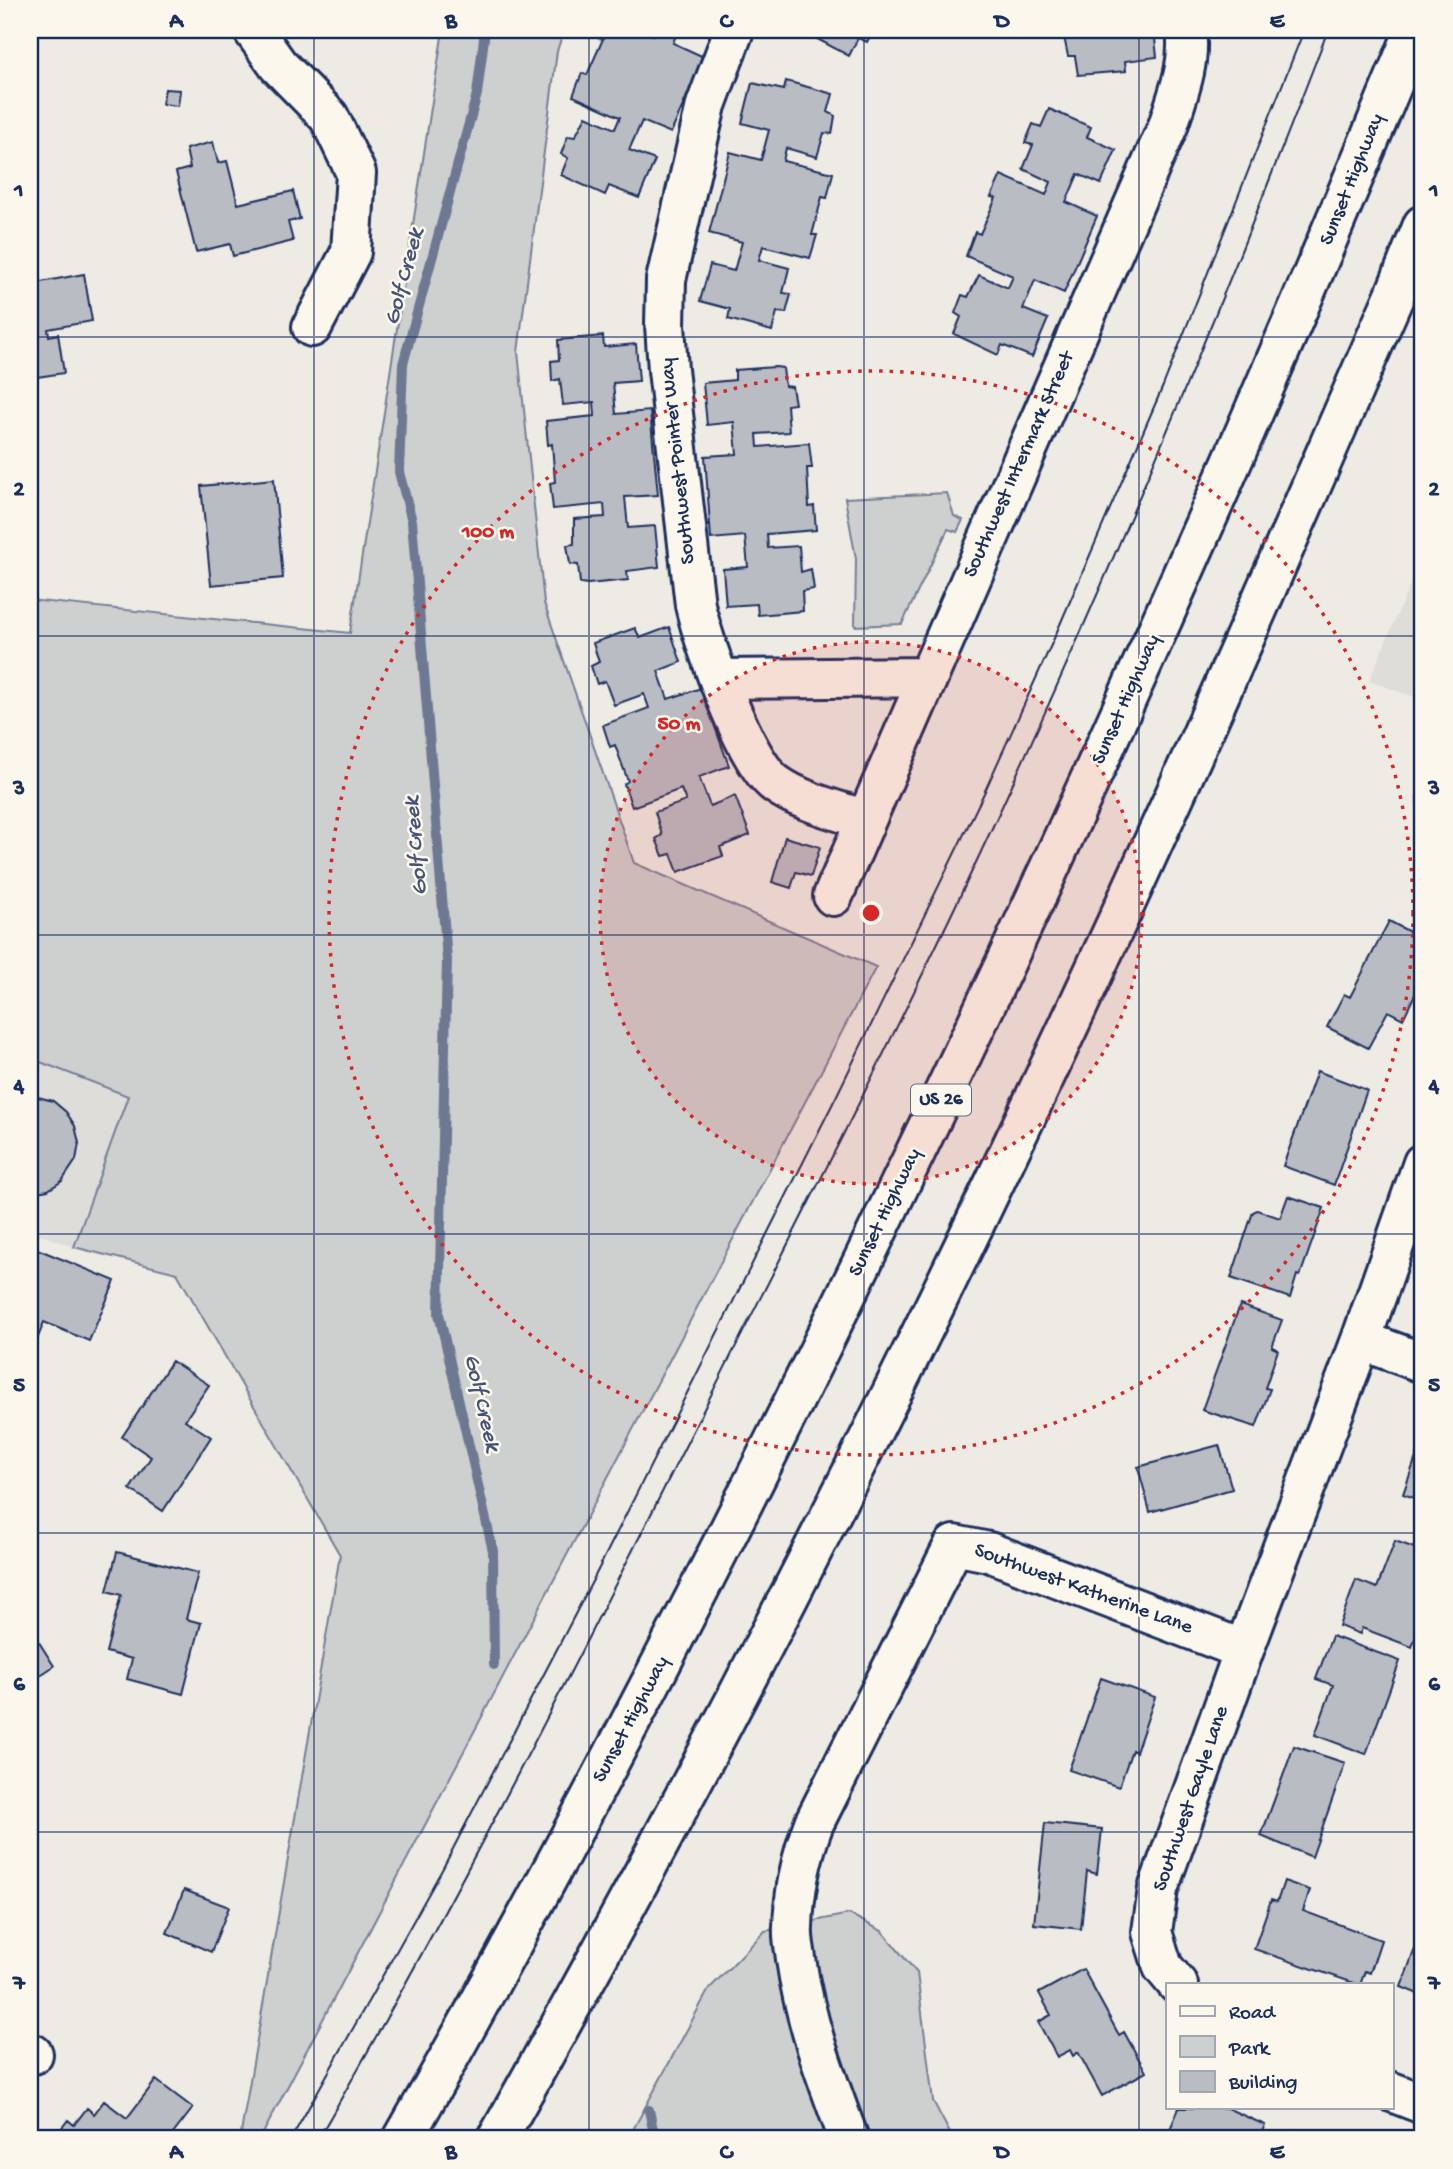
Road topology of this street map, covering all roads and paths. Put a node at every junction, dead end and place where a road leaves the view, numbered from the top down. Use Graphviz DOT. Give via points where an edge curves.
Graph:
graph roads {
  1 [pos="253,30"];
  2 [pos="734,30"];
  3 [pos="1186,30"];
  4 [pos="1415,30"];
  5 [pos="1423,225"];
  6 [pos="312,327"];
  7 [pos="928,677"];
  8 [pos="720,679"];
  9 [pos="866,820"];
  10 [pos="833,896"];
  11 [pos="1423,1163"];
  12 [pos="1361,1340"];
  13 [pos="1423,1363"];
  14 [pos="1244,1650"];
  15 [pos="1176,1983"];
  16 [pos="1394,2093"];
  17 [pos="1423,2104"];
  18 [pos="403,2139"];
  19 [pos="497,2139"];
  20 [pos="849,2139"];
  1 -- 6 [label="main road" via="278,65 329,117 356,173 351,252"];
  2 -- 8 [label="main road, Southwest Pointer Way" via="703,119 666,280 665,325 695,605"];
  3 -- 7 [label="main road, Southwest Intermark Street" via="1184,77 1168,126"];
  4 -- 18 [label="main road, Sunset Highway / US 26" via="1313,278 1130,695 976,1028 645,1698"];
  5 -- 19 [label="main road" via="1174,798 1000,1168 777,1621"];
  7 -- 8 [label="main road"];
  7 -- 9 [label="main road, Southwest Intermark Street"];
  8 -- 9 [label="main road, Southwest Pointer Way" via="750,754 768,778 793,794"];
  9 -- 10 [label="main road, Southwest Intermark Street"];
  11 -- 12 [label="main road"];
  12 -- 13 [label="main road"];
  12 -- 14 [label="main road"];
  14 -- 15 [label="main road, Southwest Gayle Lane" via="1158,1889 1152,1932 1163,1967"];
  14 -- 20 [label="main road, Southwest Katherine Lane" via="989,1552 954,1545 814,1823 796,1886 792,1930 800,1984 819,2058"];
  16 -- 17 [label="main road"];
}
